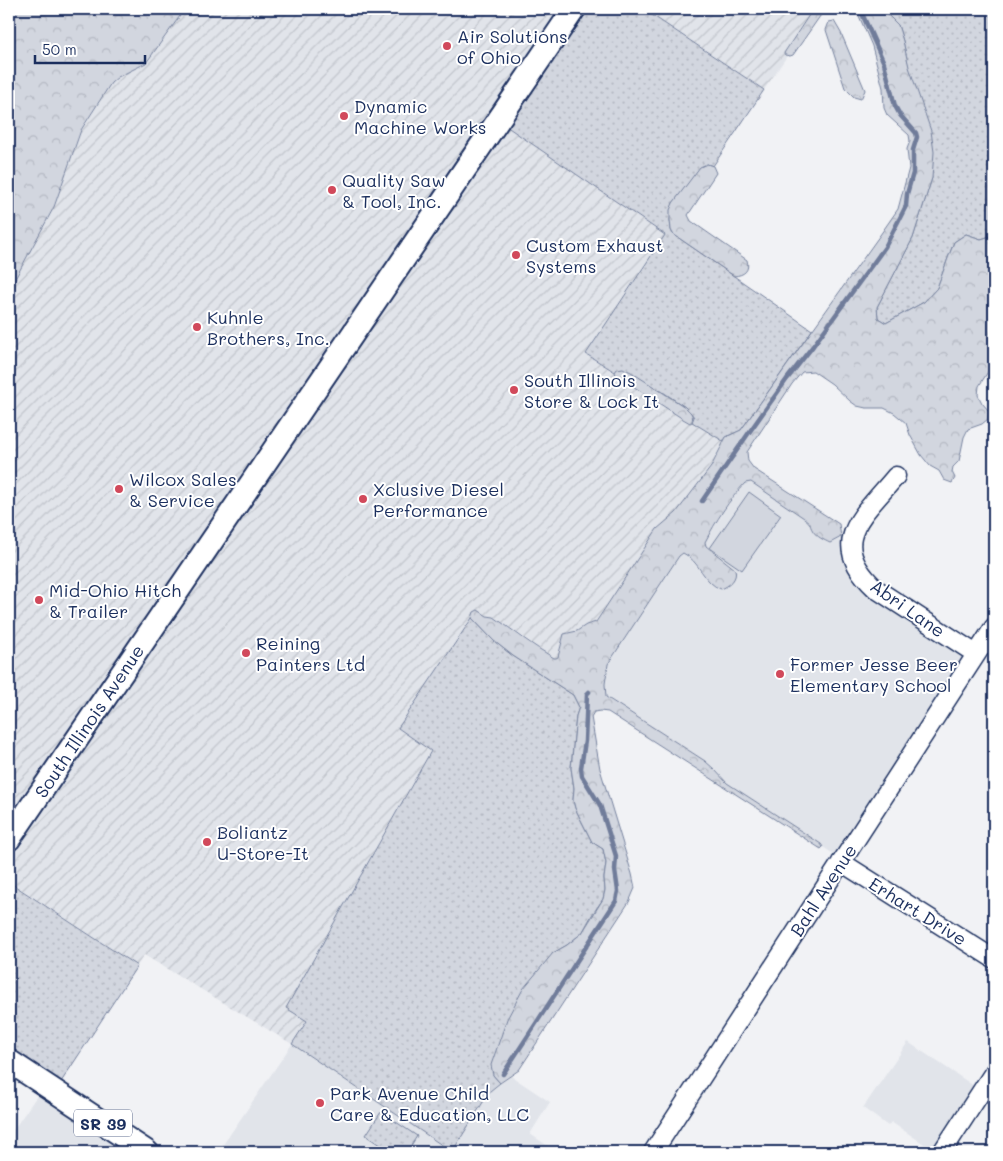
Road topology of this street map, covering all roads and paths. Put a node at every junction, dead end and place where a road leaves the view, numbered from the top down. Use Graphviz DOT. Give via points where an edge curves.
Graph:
graph roads {
  1 [pos="574,9"];
  2 [pos="896,476"];
  3 [pos="994,627"];
  4 [pos="976,654"];
  5 [pos="9,839"];
  6 [pos="841,862"];
  7 [pos="994,959"];
  8 [pos="9,1061"];
  9 [pos="994,1072"];
  10 [pos="147,1152"];
  11 [pos="653,1152"];
  12 [pos="942,1152"];
  1 -- 5 [label="main road, South Illinois Avenue"];
  2 -- 4 [label="street, Abri Lane" via="852,533 852,556 856,565 876,589"];
  3 -- 4 [label="street, Bahl Avenue"];
  4 -- 6 [label="street, Bahl Avenue"];
  6 -- 7 [label="street, Erhart Drive"];
  6 -- 11 [label="street, Bahl Avenue"];
  8 -- 10 [label="main road, SR 39"];
  9 -- 12 [label="street"];
}
